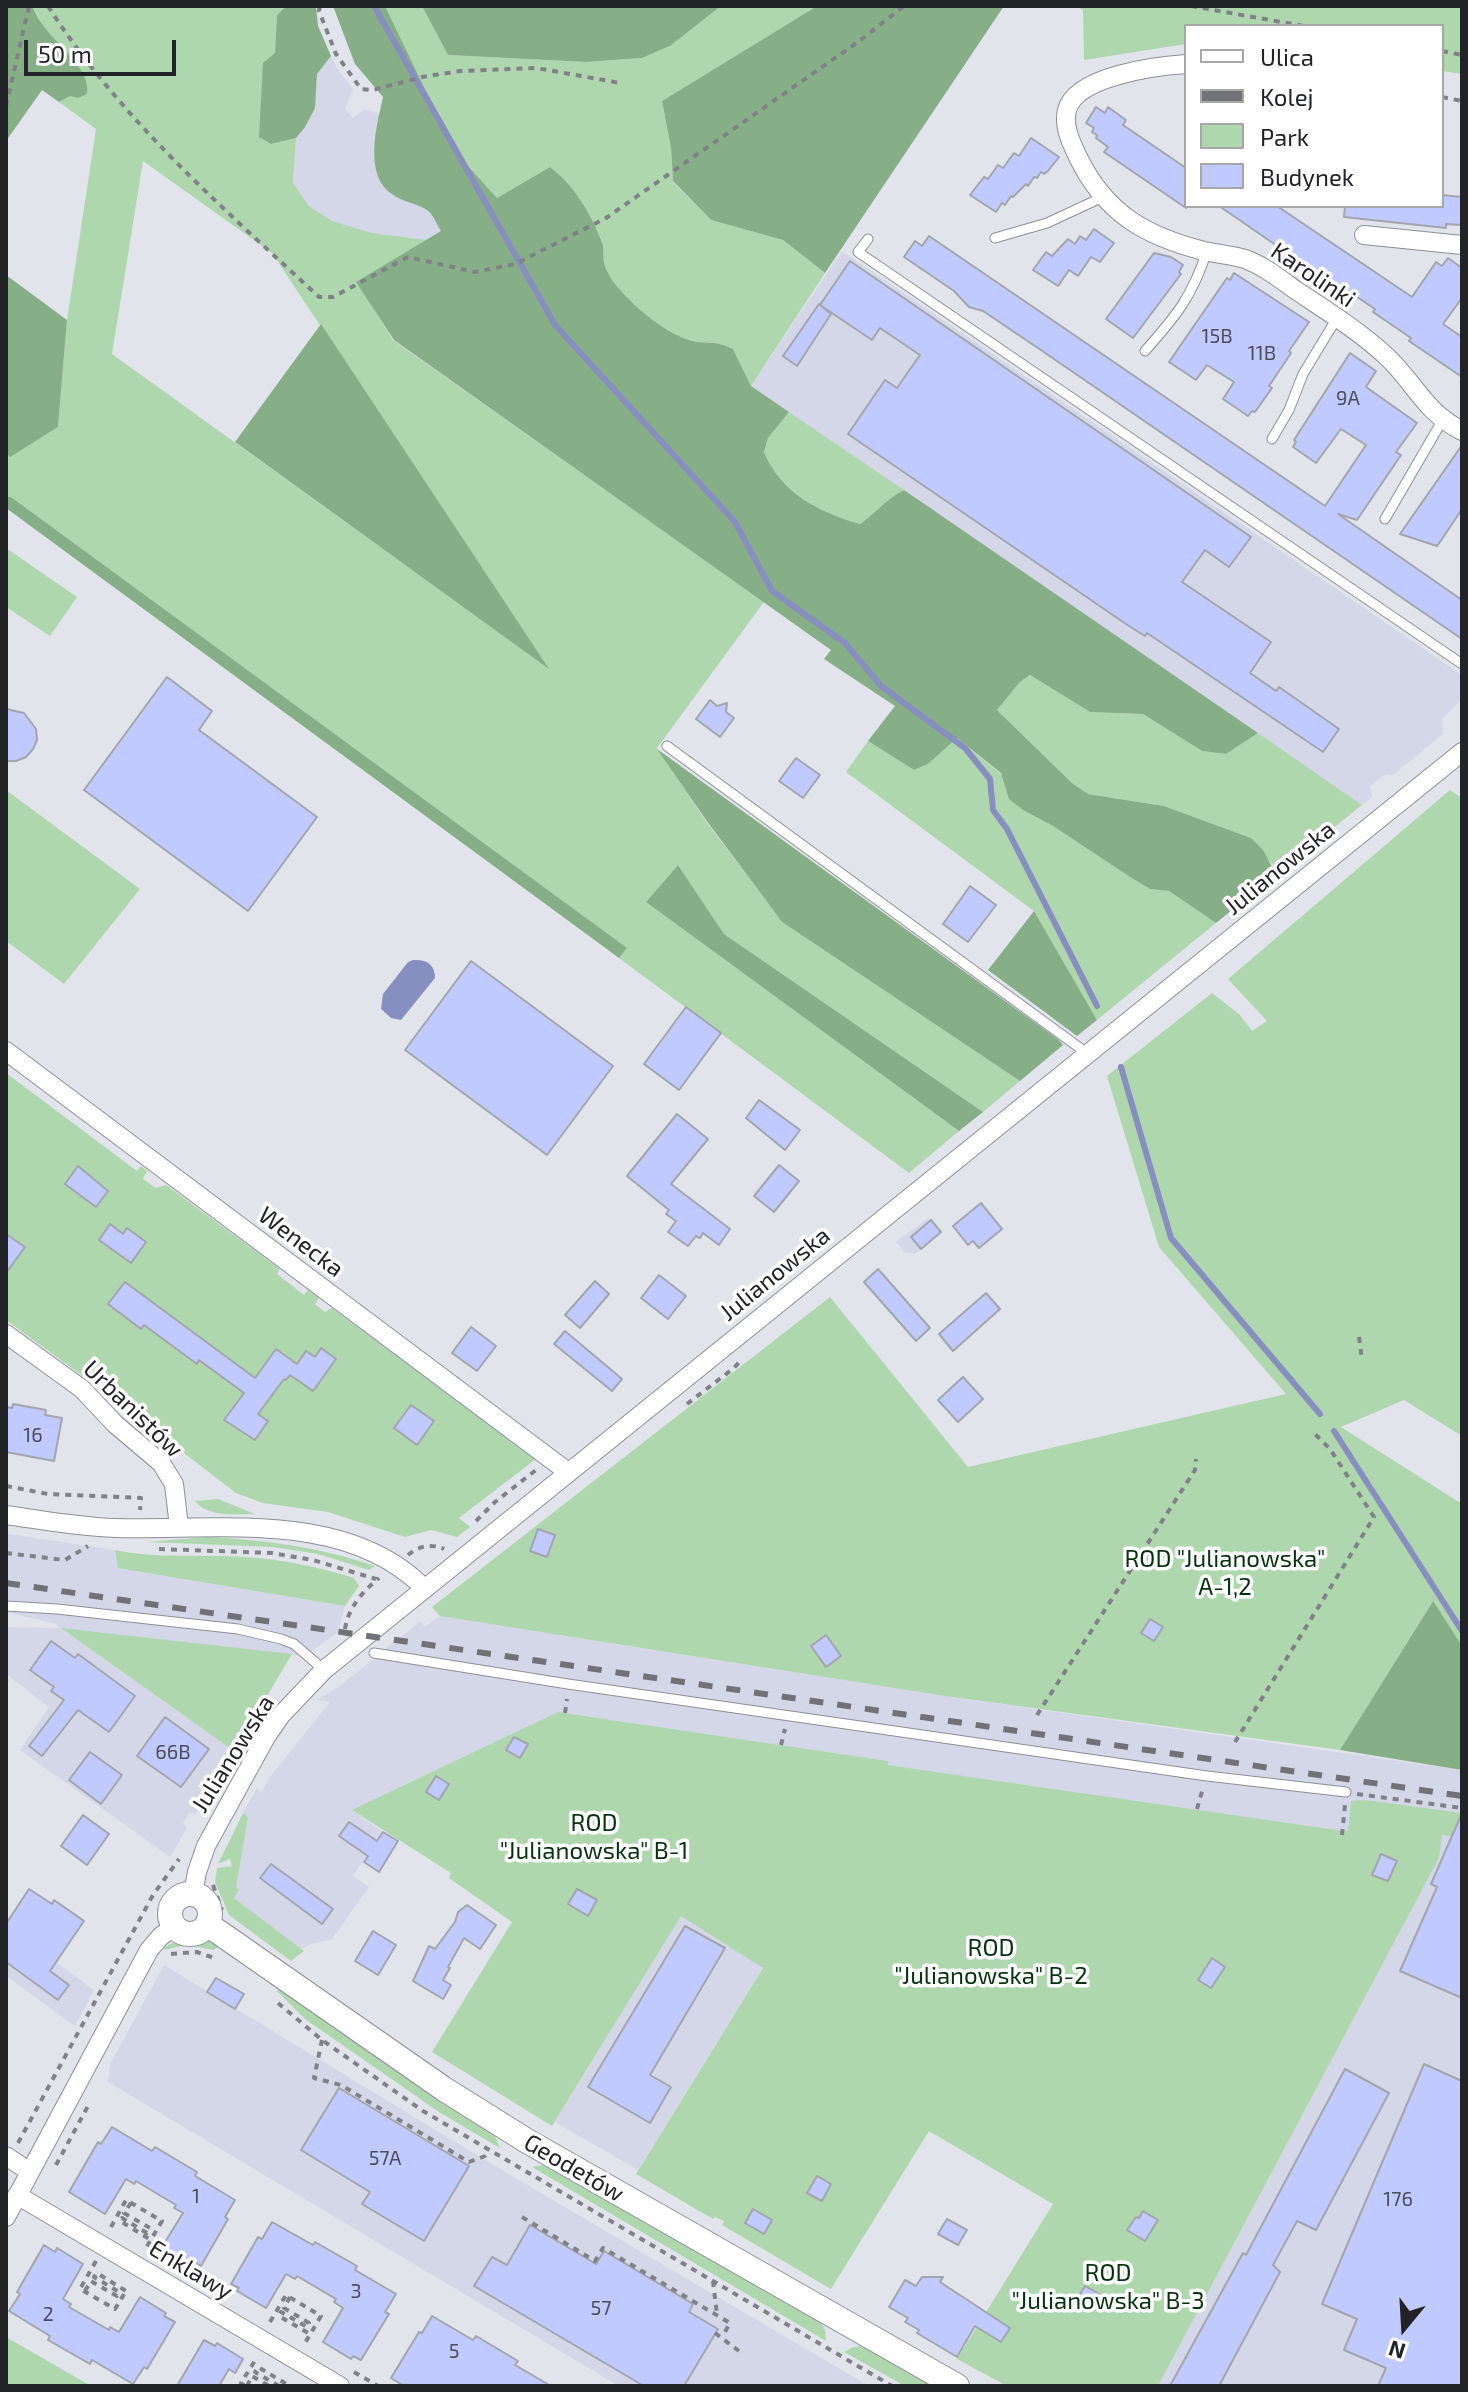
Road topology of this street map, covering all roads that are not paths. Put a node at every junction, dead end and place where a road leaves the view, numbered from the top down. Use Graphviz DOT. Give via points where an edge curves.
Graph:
graph roads {
  1 [pos="1184,64"];
  2 [pos="1103,197"];
  3 [pos="1364,235"];
  4 [pos="995,238"];
  5 [pos="868,239"];
  6 [pos="1462,245"];
  7 [pos="1207,251"];
  8 [pos="1337,318"];
  9 [pos="1145,351"];
  10 [pos="1442,421"];
  11 [pos="1462,431"];
  12 [pos="1272,439"];
  13 [pos="1385,519"];
  14 [pos="1462,664"];
  15 [pos="667,746"];
  16 [pos="1462,752"];
  17 [pos="6,1051"];
  18 [pos="1088,1054"];
  19 [pos="6,1334"];
  20 [pos="568,1472"];
  21 [pos="6,1515"];
  22 [pos="179,1527"];
  23 [pos="423,1587"];
  24 [pos="6,1606"];
  25 [pos="374,1653"];
  26 [pos="324,1670"];
  27 [pos="1346,1792"];
  28 [pos="193,1894"];
  29 [pos="216,1920"];
  30 [pos="175,1927"];
  31 [pos="6,2156"];
  32 [pos="30,2172"];
  33 [pos="17,2195"];
  34 [pos="6,2217"];
  35 [pos="340,2386"];
  36 [pos="957,2386"];
  1 -- 2 [label="street, Karolinki" via="1106,79 1086,88 1068,108 1069,139"];
  2 -- 4 [label="lane" via="1047,223"];
  2 -- 7 [label="street, Karolinki" via="1147,232"];
  3 -- 6 [label="street"];
  5 -- 14 [label="lane" via="858,252"];
  7 -- 8 [label="street, Karolinki" via="1261,266"];
  7 -- 9 [label="lane" via="1181,311"];
  8 -- 10 [label="street, Karolinki" via="1386,356"];
  8 -- 12 [label="lane"];
  10 -- 11 [label="street, Karolinki"];
  10 -- 13 [label="lane"];
  15 -- 18 [label="lane"];
  16 -- 18 [label="street, Julianowska"];
  17 -- 20 [label="street, Wenecka"];
  18 -- 20 [label="street, Julianowska"];
  19 -- 22 [label="street, Urbanistów" via="82,1389 161,1463 174,1484"];
  20 -- 23 [label="street, Julianowska"];
  21 -- 22 [label="street" via="87,1527"];
  22 -- 23 [label="street" via="266,1528 337,1541 397,1564"];
  23 -- 26 [label="street, Julianowska"];
  24 -- 26 [label="lane" via="238,1629 294,1644"];
  25 -- 27 [label="lane"];
  26 -- 28 [label="street, Julianowska" via="266,1737 206,1846"];
  28 -- 29 [label="street"];
  28 -- 30 [label="street" via="181,1895 172,1904 169,1916"];
  29 -- 30 [label="street" via="191,1934"];
  29 -- 36 [label="street, Geodetów" via="444,2089 515,2134"];
  30 -- 32 [label="street" via="149,1950"];
  31 -- 32 [label="street"];
  32 -- 33 [label="street"];
  33 -- 34 [label="street"];
  33 -- 35 [label="street, Enklawy"];
}
